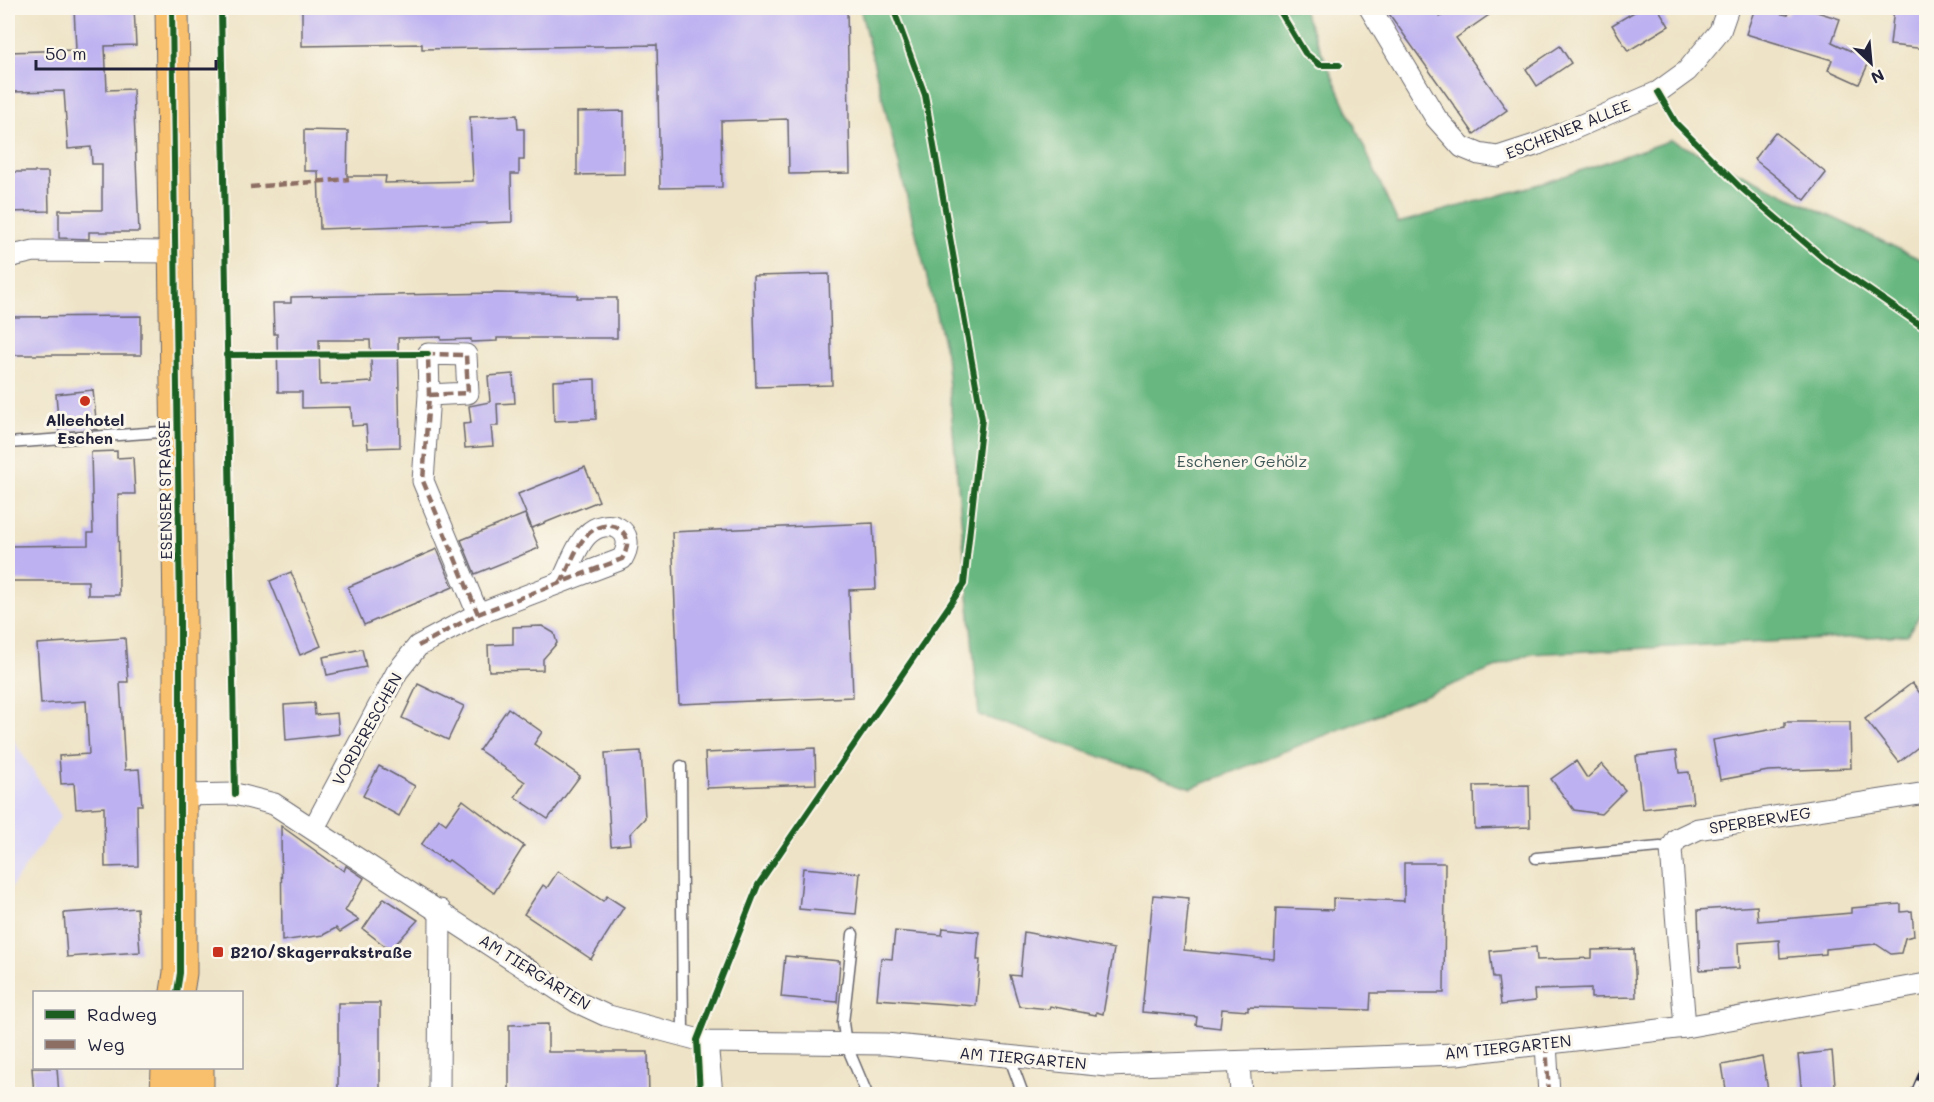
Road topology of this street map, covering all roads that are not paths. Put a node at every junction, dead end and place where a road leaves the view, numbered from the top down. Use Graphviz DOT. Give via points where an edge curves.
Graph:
graph roads {
  1 [pos="172,8"];
  2 [pos="1370,8"];
  3 [pos="1728,8"];
  4 [pos="176,252"];
  5 [pos="8,257"];
  6 [pos="429,395"];
  7 [pos="178,431"];
  8 [pos="8,443"];
  9 [pos="562,581"];
  10 [pos="478,614"];
  11 [pos="681,766"];
  12 [pos="1926,793"];
  13 [pos="180,795"];
  14 [pos="314,828"];
  15 [pos="1671,849"];
  16 [pos="1536,858"];
  17 [pos="440,910"];
  18 [pos="853,934"];
  19 [pos="1926,984"];
  20 [pos="181,986"];
  21 [pos="1685,1028"];
  22 [pos="683,1036"];
  23 [pos="707,1042"];
  24 [pos="846,1044"];
  25 [pos="1546,1044"];
  26 [pos="1009,1056"];
  27 [pos="1239,1063"];
  28 [pos="168,1069"];
  29 [pos="197,1069"];
  30 [pos="168,1095"];
  31 [pos="197,1095"];
  32 [pos="439,1095"];
  33 [pos="711,1095"];
  34 [pos="867,1095"];
  35 [pos="1023,1095"];
  36 [pos="1241,1095"];
  37 [pos="1549,1095"];
  1 -- 4 [label="main road, ESENSER STRASSE"];
  2 -- 3 [label="street, ESCHENER ALLEE" via="1436,118 1462,147 1498,157 1538,144 1658,92 1687,71 1720,31"];
  4 -- 5 [label="street" via="34,251"];
  4 -- 7 [label="main road, ESENSER STRASSE"];
  6 -- 10 [label="street" via="423,481"];
  7 -- 8 [label="lane"];
  7 -- 13 [label="main road, ESENSER STRASSE"];
  9 -- 10 [label="street, VORDERESCHEN"];
  10 -- 14 [label="street, VORDERESCHEN" via="418,646 397,672"];
  11 -- 22 [label="lane"];
  12 -- 15 [label="street, SPERBERWEG" via="1698,829 1677,839"];
  13 -- 14 [label="street, AM TIERGARTEN" via="245,796 274,804"];
  13 -- 20 [label="main road, ESENSER STRASSE"];
  14 -- 17 [label="street, AM TIERGARTEN"];
  15 -- 16 [label="lane"];
  15 -- 21 [label="street"];
  17 -- 22 [label="street, AM TIERGARTEN" via="578,1002 605,1015"];
  17 -- 32 [label="street"];
  18 -- 24 [label="lane" via="843,1023"];
  19 -- 21 [label="street, AM TIERGARTEN"];
  21 -- 25 [label="street, AM TIERGARTEN"];
  22 -- 23 [label="street, AM TIERGARTEN"];
  23 -- 24 [label="street, AM TIERGARTEN"];
  23 -- 33 [label="street"];
  24 -- 26 [label="street, AM TIERGARTEN"];
  24 -- 34 [label="lane"];
  25 -- 27 [label="street, AM TIERGARTEN" via="1457,1054"];
  25 -- 37 [label="street"];
  26 -- 27 [label="street, AM TIERGARTEN" via="1107,1066"];
  26 -- 35 [label="lane"];
  27 -- 36 [label="street"];
  28 -- 30 [label="main road"];
  29 -- 31 [label="main road"];
}
